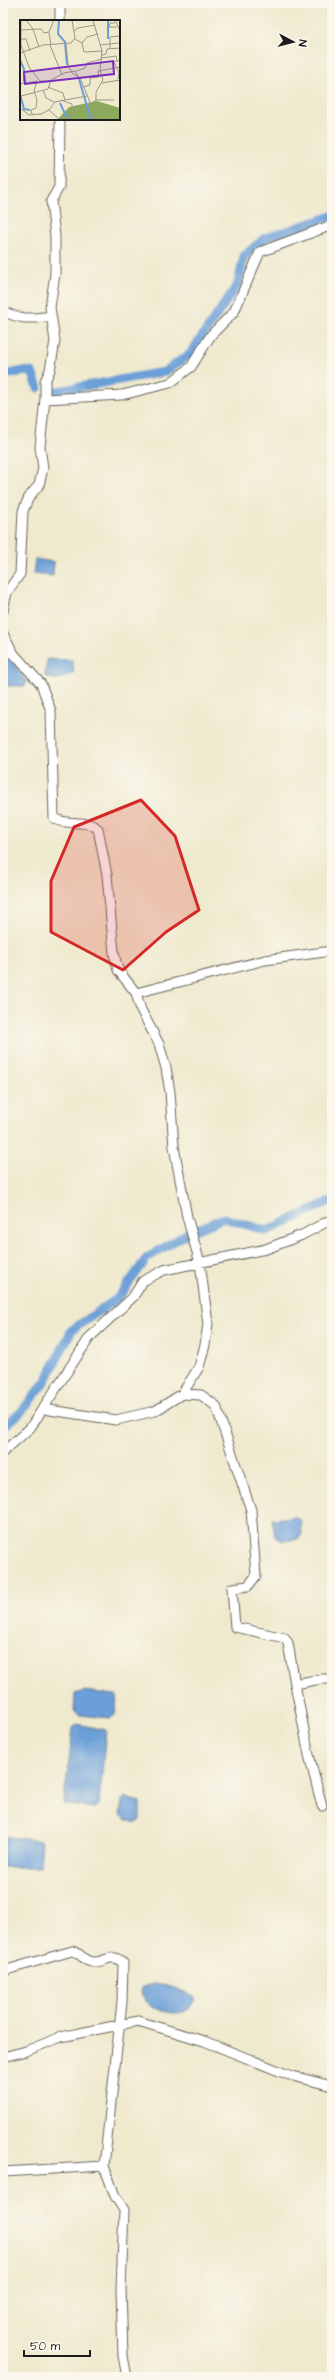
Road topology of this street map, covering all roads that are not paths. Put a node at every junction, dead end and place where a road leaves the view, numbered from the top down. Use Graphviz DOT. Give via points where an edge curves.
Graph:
graph roads {
  1 [pos="60,3"];
  2 [pos="60,20"];
  3 [pos="60,120"];
  4 [pos="332,225"];
  5 [pos="3,311"];
  6 [pos="51,316"];
  7 [pos="45,399"];
  8 [pos="3,611"];
  9 [pos="3,634"];
  10 [pos="3,651"];
  11 [pos="14,654"];
  12 [pos="332,951"];
  13 [pos="136,993"];
  14 [pos="332,1219"];
  15 [pos="200,1263"];
  16 [pos="182,1394"];
  17 [pos="43,1409"];
  18 [pos="3,1452"];
  19 [pos="332,1680"];
  20 [pos="295,1684"];
  21 [pos="322,1806"];
  22 [pos="3,1972"];
  23 [pos="118,2025"];
  24 [pos="3,2057"];
  25 [pos="332,2086"];
  26 [pos="104,2166"];
  27 [pos="3,2172"];
  28 [pos="127,2377"];
  1 -- 2 [label="street"];
  3 -- 6 [label="street" via="59,187 51,202 55,236 55,274"];
  4 -- 7 [label="street" via="260,252 234,312 211,335 191,367 170,384 122,395"];
  5 -- 6 [label="street" via="29,319"];
  6 -- 7 [label="street" via="55,342 50,370 45,381"];
  7 -- 8 [label="street" via="40,447 43,468 39,485 29,497 23,511 20,574 7,592"];
  9 -- 11 [label="street"];
  10 -- 11 [label="street"];
  11 -- 13 [label="street" via="41,684 51,711 54,818 60,822 92,824 98,829 106,875 114,953 118,970"];
  12 -- 13 [label="street" via="271,958"];
  13 -- 15 [label="street" via="141,1010 159,1044 166,1068 174,1147 187,1217"];
  14 -- 15 [label="street" via="266,1250"];
  15 -- 16 [label="street" via="208,1316 206,1344 199,1367"];
  15 -- 17 [label="street" via="164,1270 143,1281 133,1297 90,1337"];
  16 -- 17 [label="street" via="155,1410 116,1420"];
  16 -- 20 [label="street" via="201,1395 216,1406 251,1510 256,1576 248,1586 232,1588 235,1627 285,1638"];
  17 -- 18 [label="street" via="30,1428"];
  19 -- 20 [label="street" via="321,1679"];
  20 -- 21 [label="street"];
  22 -- 23 [label="street" via="72,1951 76,1951 87,1961 95,1962 110,1957 118,1959 122,1963"];
  23 -- 24 [label="street" via="60,2037"];
  23 -- 25 [label="street" via="138,2021 204,2041 289,2075"];
  23 -- 26 [label="street"];
  26 -- 27 [label="street"];
  26 -- 28 [label="street" via="115,2196 124,2210 121,2289 123,2356"];
}
